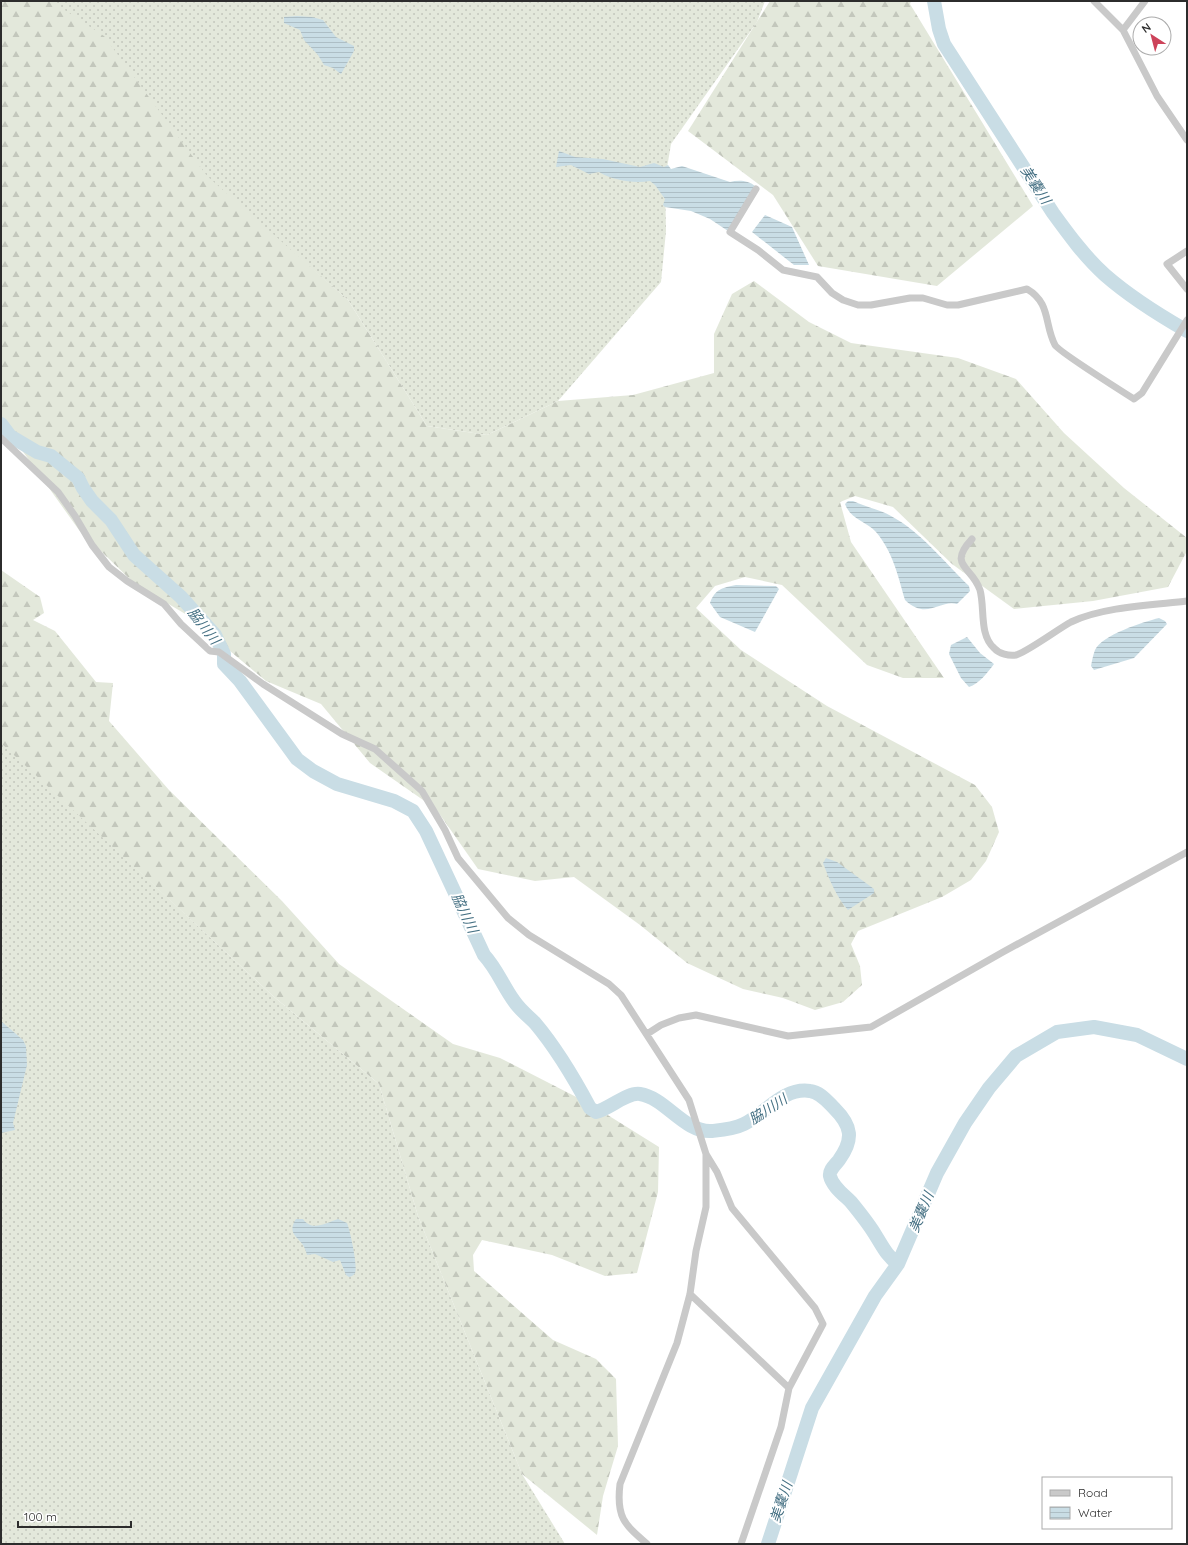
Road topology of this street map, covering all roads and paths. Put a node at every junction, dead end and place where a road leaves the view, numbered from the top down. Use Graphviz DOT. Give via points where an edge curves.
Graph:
graph roads {
  1 [pos="1094,1"];
  2 [pos="1145,1"];
  3 [pos="1123,30"];
  4 [pos="1187,140"];
  5 [pos="756,189"];
  6 [pos="1187,251"];
  7 [pos="1187,288"];
  8 [pos="1187,320"];
  9 [pos="1,438"];
  10 [pos="972,539"];
  11 [pos="1187,602"];
  12 [pos="1187,852"];
  13 [pos="647,1034"];
  14 [pos="706,1154"];
  15 [pos="690,1294"];
  16 [pos="789,1388"];
  17 [pos="647,1544"];
  18 [pos="741,1544"];
  1 -- 3 [label="street"];
  2 -- 3 [label="street"];
  3 -- 4 [label="street" via="1157,96"];
  5 -- 8 [label="street" via="730,232 783,270 816,276 832,293 858,305 910,298 958,305 1027,289 1042,303 1055,346 1134,399 1142,393"];
  6 -- 7 [label="street" via="1167,264"];
  9 -- 13 [label="street" via="58,492 108,566 164,604 210,651 219,652 263,684 342,734 375,749 422,791 458,858 508,918 530,935 609,984 621,995"];
  10 -- 11 [label="street" via="962,549 960,557 979,587 989,642 994,649 1004,655 1017,655 1057,630 1090,614"];
  12 -- 13 [label="street" via="871,1027 788,1036 696,1015 679,1018"];
  13 -- 14 [label="street" via="682,1087 692,1108"];
  14 -- 15 [label="street" via="706,1207"];
  14 -- 16 [label="street" via="717,1172 732,1208 815,1308 823,1324"];
  15 -- 16 [label="street"];
  15 -- 17 [label="street" via="677,1343 620,1484 619,1511 631,1530"];
  16 -- 18 [label="street" via="781,1427"];
}
